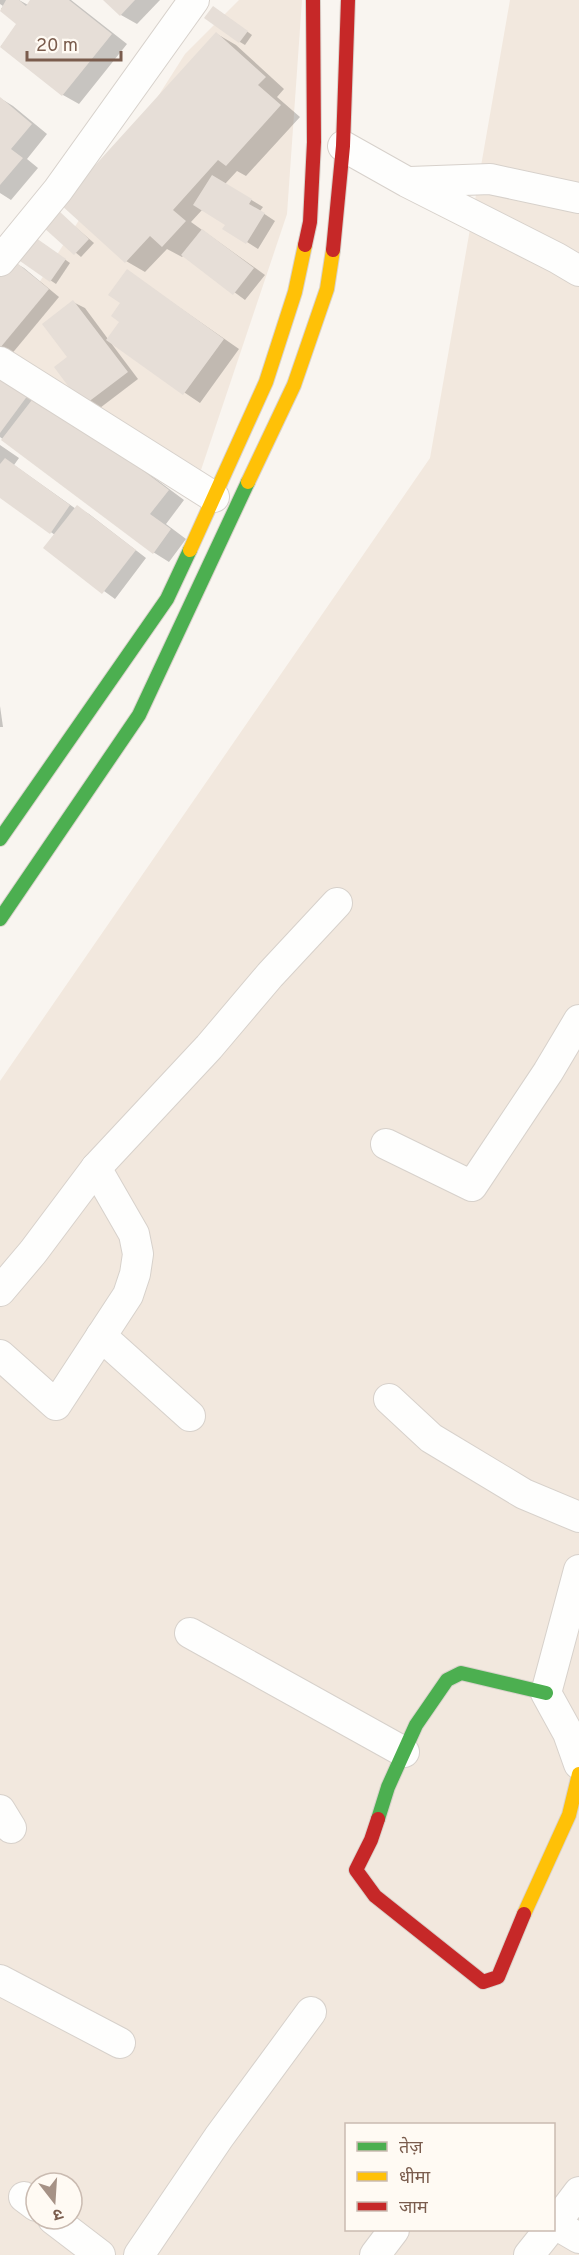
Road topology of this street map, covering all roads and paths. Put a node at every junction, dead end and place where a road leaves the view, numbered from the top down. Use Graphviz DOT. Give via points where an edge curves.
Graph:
graph roads {
  1 [pos="194,0"];
  2 [pos="313,0"];
  3 [pos="348,0"];
  4 [pos="343,146"];
  5 [pos="406,182"];
  6 [pos="579,198"];
  7 [pos="0,261"];
  8 [pos="579,271"];
  9 [pos="0,363"];
  10 [pos="214,497"];
  11 [pos="0,839"];
  12 [pos="337,903"];
  13 [pos="0,919"];
  14 [pos="579,1020"];
  15 [pos="386,1144"];
  16 [pos="96,1168"];
  17 [pos="0,1291"];
  18 [pos="100,1336"];
  19 [pos="0,1355"];
  20 [pos="389,1399"];
  21 [pos="190,1416"];
  22 [pos="579,1517"];
  23 [pos="579,1570"];
  24 [pos="190,1633"];
  25 [pos="546,1693"];
  26 [pos="404,1752"];
  27 [pos="579,1764"];
  28 [pos="579,1774"];
  29 [pos="0,1980"];
  30 [pos="311,2012"];
  31 [pos="120,2043"];
  32 [pos="579,2192"];
  33 [pos="559,2229"];
  34 [pos="69,2231"];
  35 [pos="393,2231"];
  36 [pos="100,2255"];
  37 [pos="139,2255"];
  38 [pos="375,2255"];
  39 [pos="529,2255"];
  1 -- 7 [label="street" via="58,190"];
  2 -- 10 [label="main road" via="310,222 296,292 266,382"];
  3 -- 4 [label="main road"];
  4 -- 5 [label="street"];
  4 -- 13 [label="main road" via="327,290 294,385 140,715"];
  5 -- 6 [label="street" via="490,179"];
  5 -- 8 [label="street"];
  9 -- 10 [label="street"];
  10 -- 11 [label="main road" via="167,599"];
  12 -- 16 [label="street"];
  14 -- 15 [label="street" via="472,1186"];
  16 -- 17 [label="street"];
  16 -- 18 [label="street" via="134,1233 138,1254 128,1295"];
  18 -- 19 [label="street" via="56,1405"];
  18 -- 21 [label="street"];
  20 -- 22 [label="street" via="432,1438 524,1494"];
  23 -- 25 [label="street"];
  24 -- 26 [label="street"];
  25 -- 26 [label="main road" via="461,1673 447,1680 416,1725"];
  25 -- 27 [label="street" via="568,1733"];
  26 -- 28 [label="main road" via="356,1870 375,1896 483,1982 498,1977 569,1815"];
  29 -- 31 [label="street"];
  30 -- 37 [label="street"];
  32 -- 33 [label="street"];
  33 -- 39 [label="street"];
  34 -- 36 [label="street"];
  35 -- 38 [label="street"];
}
